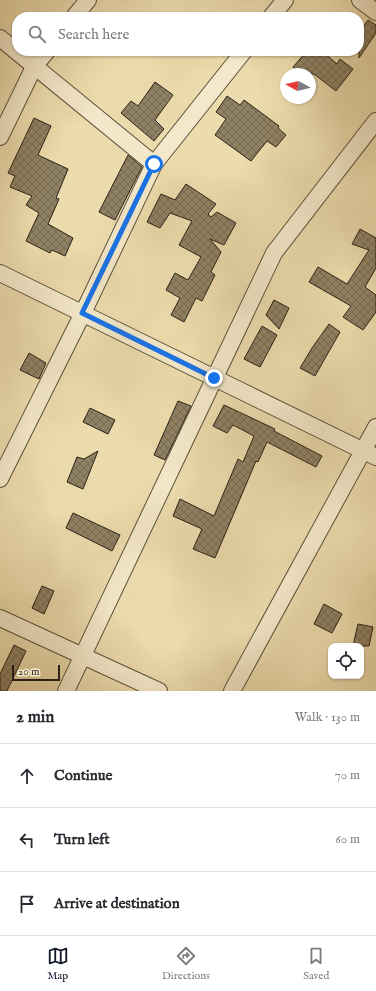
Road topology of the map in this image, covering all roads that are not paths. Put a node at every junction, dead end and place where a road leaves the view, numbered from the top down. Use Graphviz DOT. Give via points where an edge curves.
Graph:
graph roads {
  1 [pos="88,0"];
  2 [pos="285,0"];
  3 [pos="360,0"];
  4 [pos="78,12"];
  5 [pos="275,12"];
  6 [pos="376,12"];
  7 [pos="0,38"];
  8 [pos="12,48"];
  9 [pos="21,56"];
  10 [pos="43,56"];
  11 [pos="240,56"];
  12 [pos="34,67"];
  13 [pos="376,121"];
  14 [pos="0,137"];
  15 [pos="154,164"];
  16 [pos="0,273"];
  17 [pos="82,313"];
  18 [pos="214,378"];
  19 [pos="376,426"];
  20 [pos="369,453"];
  21 [pos="0,479"];
  22 [pos="0,618"];
  23 [pos="82,656"];
  24 [pos="66,691"];
  25 [pos="159,691"];
  26 [pos="232,691"];
  1 -- 4 [label="street"];
  2 -- 5 [label="street"];
  3 -- 6 [label="street"];
  7 -- 8 [label="street"];
  9 -- 12 [label="street"];
  10 -- 12 [label="street"];
  11 -- 15 [label="street"];
  12 -- 14 [label="street"];
  12 -- 15 [label="street"];
  13 -- 18 [label="street" via="274,253"];
  15 -- 17 [label="street"];
  16 -- 17 [label="street"];
  17 -- 18 [label="street"];
  17 -- 21 [label="street"];
  18 -- 20 [label="street"];
  18 -- 23 [label="street"];
  19 -- 20 [label="street"];
  20 -- 26 [label="street"];
  22 -- 23 [label="street"];
  23 -- 24 [label="street"];
  23 -- 25 [label="street"];
}
